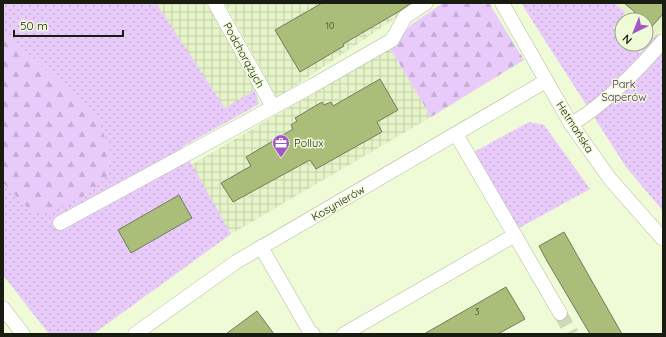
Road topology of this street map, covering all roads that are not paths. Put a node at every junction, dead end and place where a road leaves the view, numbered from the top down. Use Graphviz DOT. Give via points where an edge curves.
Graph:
graph roads {
  1 [pos="215,3"];
  2 [pos="426,3"];
  3 [pos="502,3"];
  4 [pos="663,41"];
  5 [pos="546,81"];
  6 [pos="273,107"];
  7 [pos="571,124"];
  8 [pos="456,134"];
  9 [pos="60,223"];
  10 [pos="515,235"];
  11 [pos="663,239"];
  12 [pos="261,247"];
  13 [pos="3,308"];
  14 [pos="560,313"];
  15 [pos="23,334"];
  16 [pos="135,334"];
  17 [pos="313,334"];
  18 [pos="344,334"];
  1 -- 6 [label="street, Podchorążych"];
  2 -- 6 [label="street" via="405,17 392,40"];
  3 -- 5 [label="street, Hetmańska"];
  4 -- 7 [label="street" via="604,99"];
  5 -- 7 [label="street, Hetmańska"];
  5 -- 8 [label="street, Kosynierów"];
  6 -- 9 [label="street"];
  7 -- 11 [label="street, Hetmańska" via="610,179"];
  8 -- 10 [label="street"];
  8 -- 12 [label="street, Kosynierów"];
  10 -- 14 [label="street"];
  10 -- 18 [label="street"];
  12 -- 16 [label="street, Kosynierów"];
  12 -- 17 [label="street"];
  13 -- 15 [label="street"];
}
